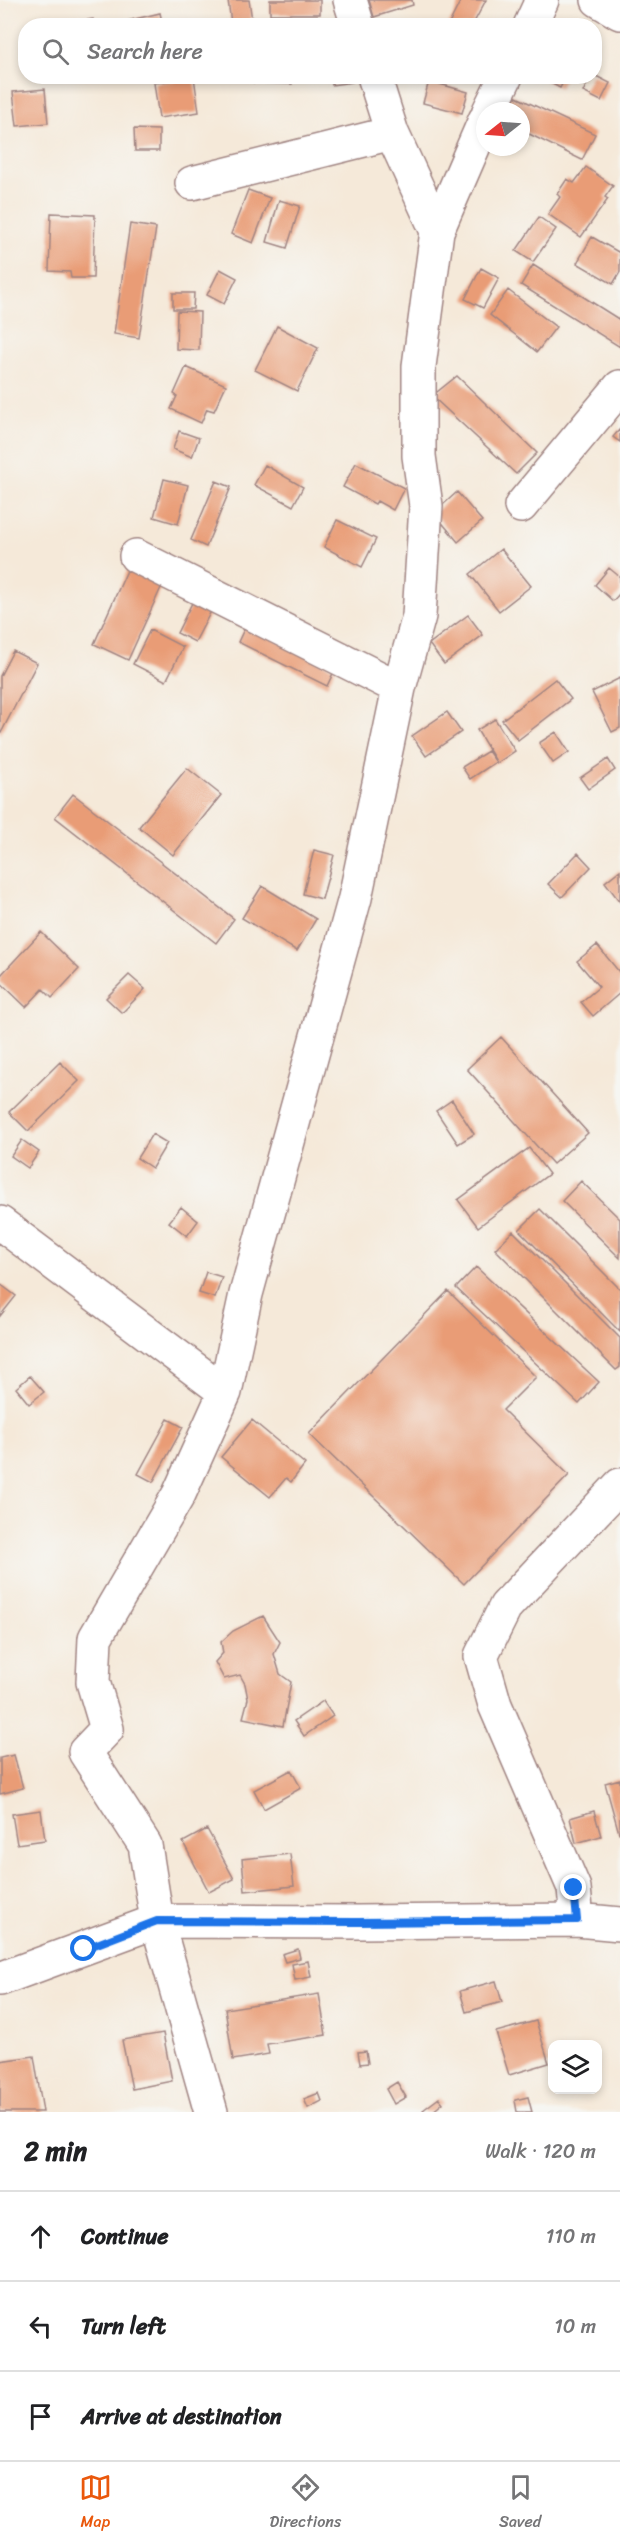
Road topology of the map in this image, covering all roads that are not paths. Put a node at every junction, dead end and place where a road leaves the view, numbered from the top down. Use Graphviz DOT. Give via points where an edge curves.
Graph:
graph roads {
  1 [pos="350,0"];
  2 [pos="542,0"];
  3 [pos="598,0"];
  4 [pos="620,13"];
  5 [pos="356,18"];
  6 [pos="534,18"];
  7 [pos="377,84"];
  8 [pos="502,84"];
  9 [pos="493,102"];
  10 [pos="392,133"];
  11 [pos="476,140"];
  12 [pos="192,183"];
  13 [pos="436,231"];
  14 [pos="620,387"];
  15 [pos="521,506"];
  16 [pos="136,556"];
  17 [pos="399,688"];
  18 [pos="0,1223"];
  19 [pos="225,1392"];
  20 [pos="620,1485"];
  21 [pos="577,1920"];
  22 [pos="157,1921"];
  23 [pos="620,1924"];
  24 [pos="0,1979"];
  25 [pos="211,2112"];
  1 -- 5 [label="street"];
  2 -- 6 [label="street"];
  3 -- 4 [label="street"];
  7 -- 10 [label="street"];
  8 -- 9 [label="street"];
  10 -- 12 [label="street"];
  10 -- 13 [label="street"];
  11 -- 13 [label="street"];
  13 -- 17 [label="street" via="419,366 419,456 426,506 419,616"];
  14 -- 15 [label="street"];
  16 -- 17 [label="street"];
  17 -- 19 [label="street" via="356,898 249,1282"];
  18 -- 19 [label="street"];
  19 -- 22 [label="street" via="179,1494 95,1638 93,1682 107,1730 85,1752 145,1845"];
  20 -- 21 [label="street" via="506,1606 481,1656 495,1704 574,1888"];
  21 -- 22 [label="street"];
  21 -- 23 [label="street"];
  22 -- 24 [label="street"];
  22 -- 25 [label="street"];
}
